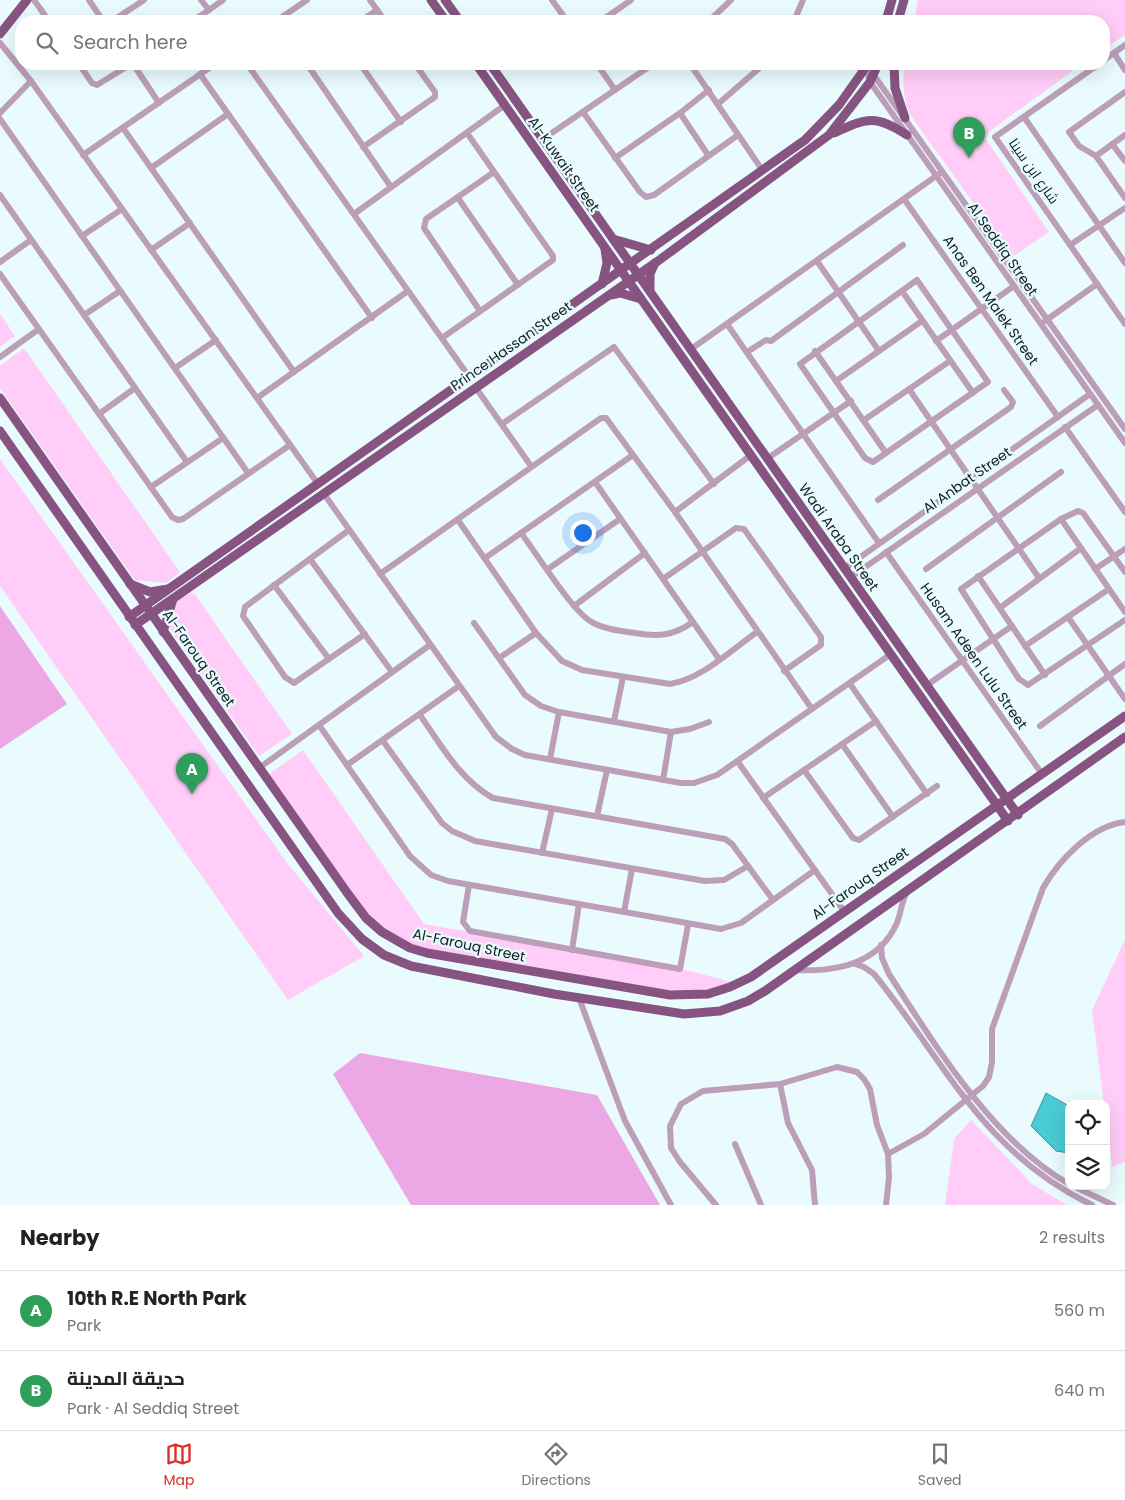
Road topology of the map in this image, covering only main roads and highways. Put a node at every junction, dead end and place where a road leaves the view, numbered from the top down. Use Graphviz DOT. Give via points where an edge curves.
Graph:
graph roads {
  1 [pos="27,0"];
  2 [pos="431,0"];
  3 [pos="446,0"];
  4 [pos="892,0"];
  5 [pos="904,0"];
  6 [pos="15,15"];
  7 [pos="15,15"];
  8 [pos="442,15"];
  9 [pos="456,15"];
  10 [pos="888,15"];
  11 [pos="901,15"];
  12 [pos="0,34"];
  13 [pos="480,70"];
  14 [pos="494,70"];
  15 [pos="894,70"];
  16 [pos="867,73"];
  17 [pos="905,118"];
  18 [pos="907,134"];
  19 [pos="829,135"];
  20 [pos="613,239"];
  21 [pos="604,246"];
  22 [pos="651,250"];
  23 [pos="658,261"];
  24 [pos="631,264"];
  25 [pos="622,271"];
  26 [pos="638,274"];
  27 [pos="629,281"];
  28 [pos="602,284"];
  29 [pos="650,291"];
  30 [pos="608,296"];
  31 [pos="642,299"];
  32 [pos="0,398"];
  33 [pos="0,431"];
  34 [pos="795,497"];
  35 [pos="786,504"];
  36 [pos="130,584"];
  37 [pos="170,588"];
  38 [pos="174,598"];
  39 [pos="148,610"];
  40 [pos="132,621"];
  41 [pos="163,632"];
  42 [pos="1125,716"];
  43 [pos="1125,737"];
  44 [pos="1007,798"];
  45 [pos="997,805"];
  46 [pos="1018,815"];
  47 [pos="1008,821"];
  1 -- 7 [label="main road"];
  2 -- 8 [label="main road"];
  3 -- 9 [label="main road"];
  4 -- 10 [label="main road"];
  5 -- 11 [label="main road"];
  6 -- 12 [label="main road"];
  13 -- 21 [label="main road, Al-Kuwait Street"];
  14 -- 20 [label="main road, Al-Kuwait Street"];
  15 -- 17 [label="main road" via="895,88"];
  16 -- 19 [label="main road, Prince Hassan Street"];
  16 -- 22 [label="main road, Prince Hassan Street" via="805,140"];
  18 -- 19 [label="main road" via="890,123 870,119"];
  19 -- 23 [label="main road, Prince Hassan Street"];
  20 -- 22 [label="main road"];
  20 -- 24 [label="main road, Al-Kuwait Street"];
  21 -- 25 [label="main road, Al-Kuwait Street"];
  21 -- 28 [label="main road" via="607,263"];
  22 -- 24 [label="main road, Prince Hassan Street"];
  23 -- 26 [label="main road, Prince Hassan Street"];
  23 -- 29 [label="main road" via="650,274"];
  24 -- 25 [label="main road, Prince Hassan Street"];
  24 -- 26 [label="main road, Al-Kuwait Street"];
  25 -- 27 [label="main road, Al-Kuwait Street"];
  25 -- 28 [label="main road, Prince Hassan Street"];
  26 -- 27 [label="main road, Prince Hassan Street"];
  26 -- 29 [label="main road, Wadi Araba Street"];
  27 -- 30 [label="main road, Prince Hassan Street"];
  27 -- 31 [label="main road, Wadi Araba Street"];
  28 -- 37 [label="main road, Prince Hassan Street"];
  29 -- 34 [label="main road, Wadi Araba Street"];
  30 -- 31 [label="main road" via="620,294"];
  30 -- 38 [label="main road, Prince Hassan Street"];
  31 -- 35 [label="main road, Wadi Araba Street"];
  32 -- 36 [label="main road, Al-Farouq Street"];
  33 -- 40 [label="main road"];
  34 -- 35 [label="main road"];
  34 -- 44 [label="main road, Wadi Araba Street"];
  35 -- 45 [label="main road, Wadi Araba Street"];
  36 -- 37 [label="main road" via="150,592"];
  36 -- 39 [label="main road, Al-Farouq Street"];
  37 -- 39 [label="main road, Prince Hassan Street"];
  38 -- 39 [label="main road, Prince Hassan Street"];
  38 -- 41 [label="main road"];
  39 -- 40 [label="main road, Prince Hassan Street"];
  39 -- 41 [label="main road, Al-Farouq Street"];
  40 -- 47 [label="main road" via="343,919 384,955 411,966 670,1013 705,1013 748,1001"];
  41 -- 45 [label="main road, Al-Farouq Street" via="366,918 391,938 427,953 647,992 701,995 721,991 751,977"];
  42 -- 44 [label="main road, Al-Farouq Street"];
  43 -- 46 [label="main road"];
  44 -- 45 [label="main road, Al-Farouq Street"];
  44 -- 46 [label="main road, Wadi Araba Street"];
  45 -- 47 [label="main road, Wadi Araba Street"];
  46 -- 47 [label="main road"];
}
